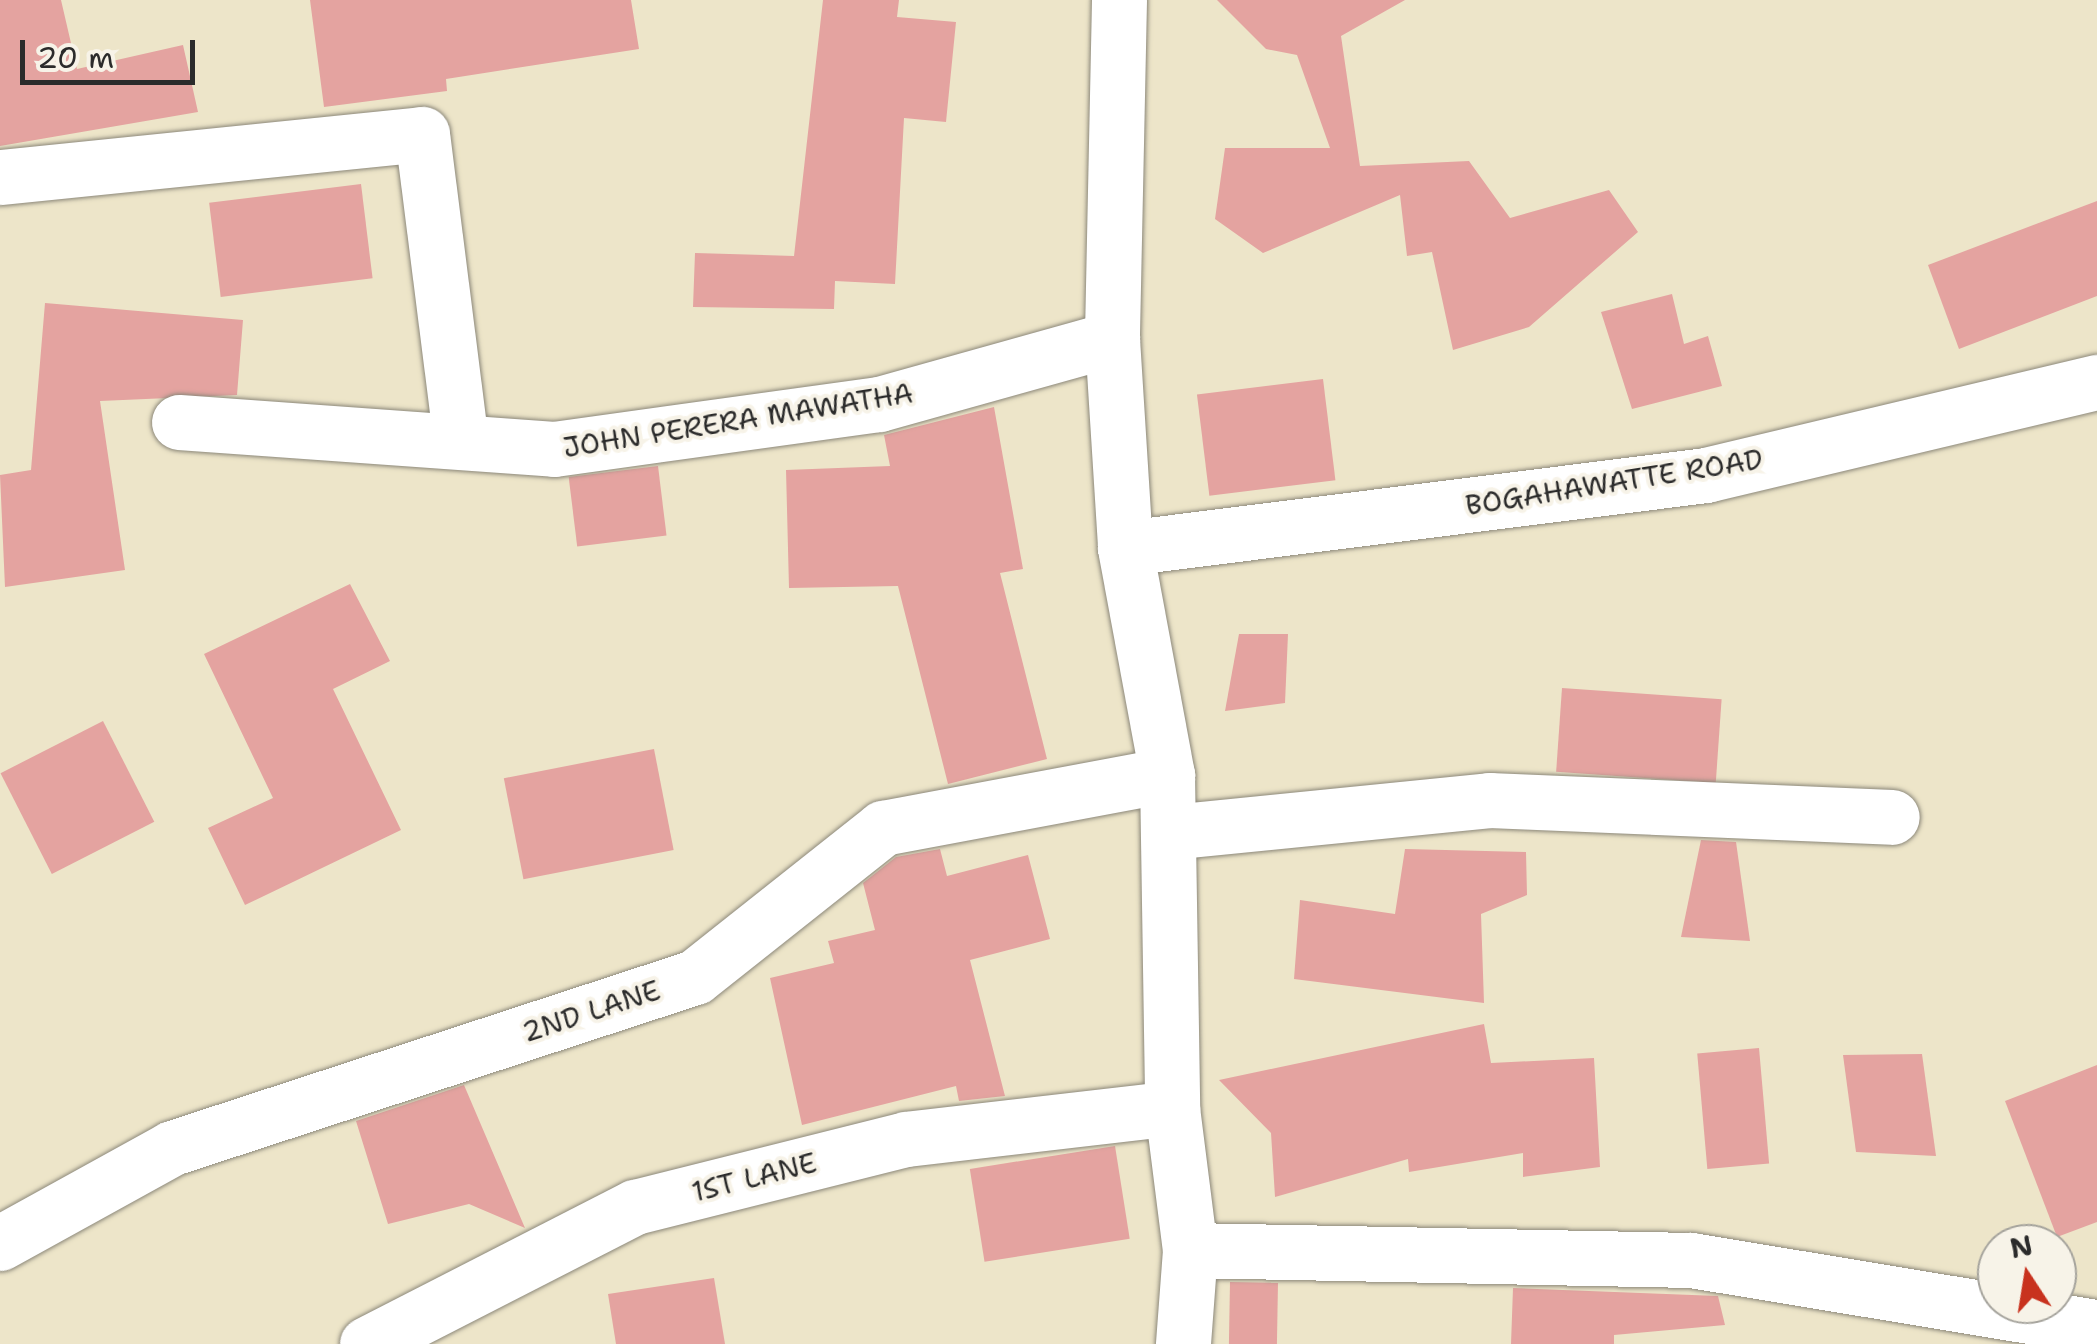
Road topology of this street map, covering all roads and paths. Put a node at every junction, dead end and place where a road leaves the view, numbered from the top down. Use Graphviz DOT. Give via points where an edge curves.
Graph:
graph roads {
  1 [pos="1119,0"];
  2 [pos="0,177"];
  3 [pos="1112,339"];
  4 [pos="2097,382"];
  5 [pos="179,422"];
  6 [pos="460,435"];
  7 [pos="1126,548"];
  8 [pos="1167,775"];
  9 [pos="1892,817"];
  10 [pos="1170,832"];
  11 [pos="1172,1108"];
  12 [pos="0,1243"];
  13 [pos="1190,1250"];
  14 [pos="2097,1327"];
  15 [pos="367,1344"];
  16 [pos="1183,1344"];
  1 -- 3 [label="street"];
  2 -- 6 [label="street" via="422,134"];
  3 -- 6 [label="street, JOHN PERERA MAWATHA" via="879,404 554,449"];
  3 -- 7 [label="street"];
  4 -- 7 [label="street, BOGAHAWATTE ROAD" via="1706,474"];
  5 -- 6 [label="street, JOHN PERERA MAWATHA"];
  7 -- 8 [label="street"];
  8 -- 10 [label="street"];
  8 -- 12 [label="street, 2ND LANE" via="883,828 696,976 172,1148"];
  9 -- 10 [label="street" via="1489,800"];
  10 -- 11 [label="street"];
  11 -- 13 [label="street"];
  11 -- 15 [label="street, 1ST LANE" via="906,1139 635,1206"];
  13 -- 14 [label="street" via="1691,1260"];
  13 -- 16 [label="street"];
}
